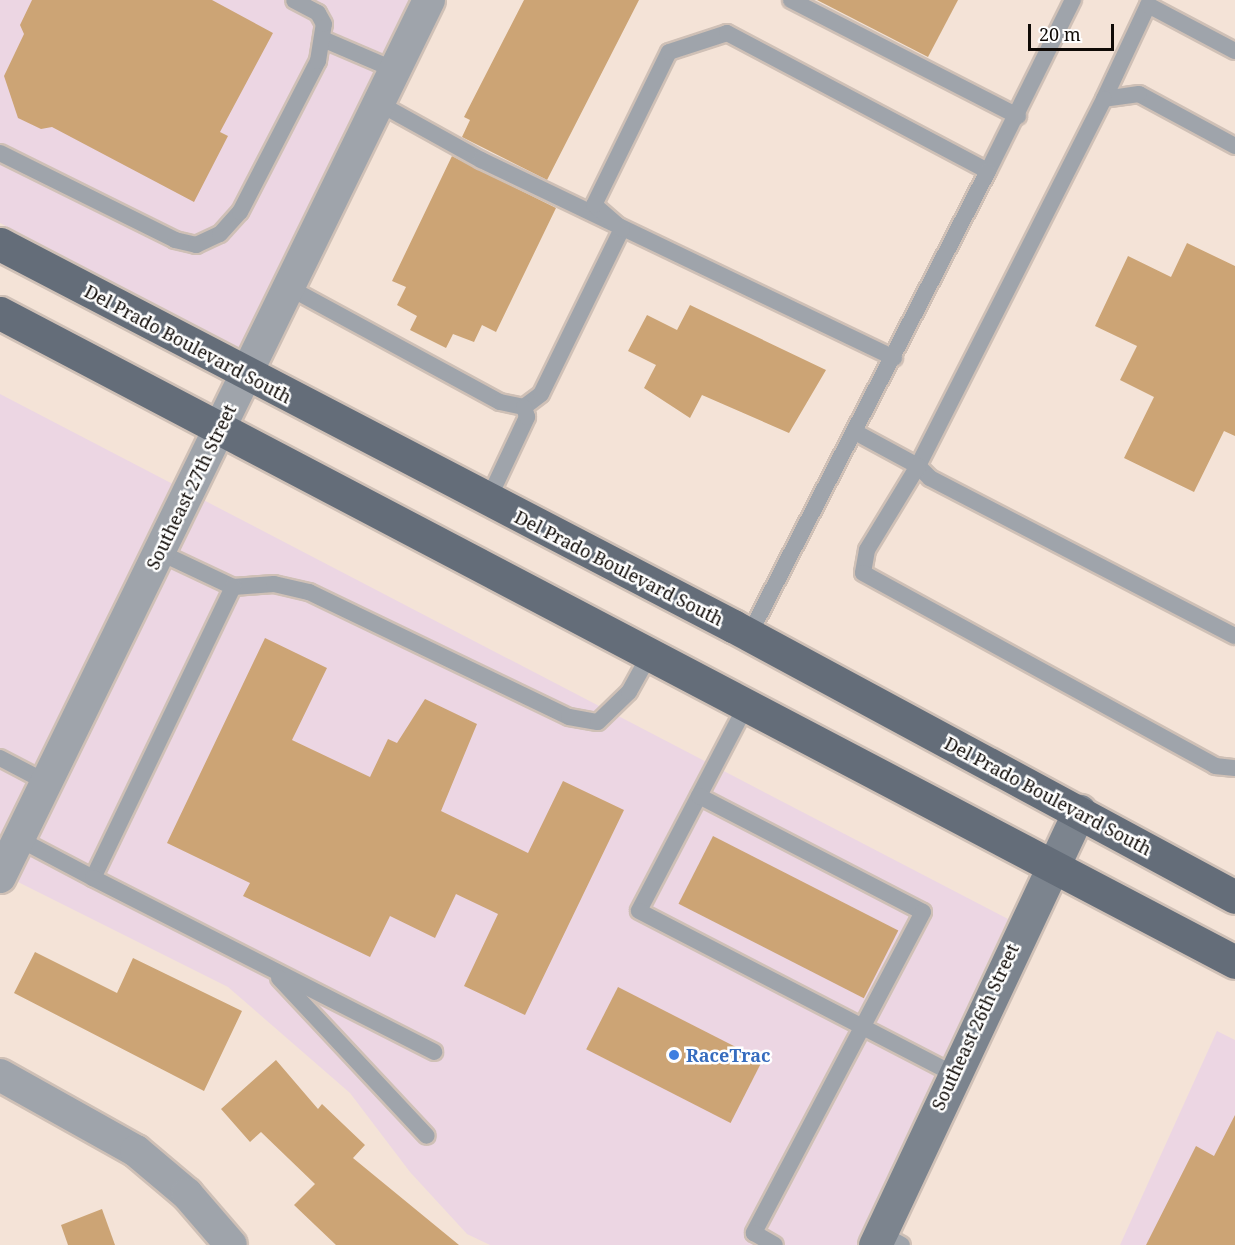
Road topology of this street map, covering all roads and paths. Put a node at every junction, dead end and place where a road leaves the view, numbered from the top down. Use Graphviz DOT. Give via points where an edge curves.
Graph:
graph roads {
  1 [pos="294,0"];
  2 [pos="429,0"];
  3 [pos="791,0"];
  4 [pos="1073,0"];
  5 [pos="325,40"];
  6 [pos="1235,51"];
  7 [pos="395,70"];
  8 [pos="1104,99"];
  9 [pos="378,103"];
  10 [pos="1018,117"];
  11 [pos="1235,146"];
  12 [pos="0,153"];
  13 [pos="988,171"];
  14 [pos="622,229"];
  15 [pos="0,244"];
  16 [pos="288,287"];
  17 [pos="0,313"];
  18 [pos="894,358"];
  19 [pos="245,375"];
  20 [pos="524,407"];
  21 [pos="220,427"];
  22 [pos="855,432"];
  23 [pos="918,466"];
  24 [pos="488,500"];
  25 [pos="159,552"];
  26 [pos="233,587"];
  27 [pos="749,635"];
  28 [pos="1235,636"];
  29 [pos="650,654"];
  30 [pos="747,704"];
  31 [pos="0,758"];
  32 [pos="1235,768"];
  33 [pos="46,782"];
  34 [pos="699,796"];
  35 [pos="1079,811"];
  36 [pos="19,838"];
  37 [pos="1052,866"];
  38 [pos="0,877"];
  39 [pos="93,878"];
  40 [pos="1235,897"];
  41 [pos="1235,962"];
  42 [pos="270,968"];
  43 [pos="865,1028"];
  44 [pos="434,1052"];
  45 [pos="952,1073"];
  46 [pos="0,1075"];
  47 [pos="427,1136"];
  48 [pos="886,1241"];
  49 [pos="231,1245"];
  50 [pos="775,1245"];
  1 -- 5 [label="lane" via="318,13"];
  2 -- 7 [label="street, Southeast 27th Street"];
  3 -- 10 [label="lane"];
  4 -- 10 [label="lane"];
  5 -- 7 [label="lane"];
  5 -- 12 [label="lane" via="240,212 220,234 196,245 175,240"];
  6 -- 8 [label="lane" via="1148,5"];
  7 -- 9 [label="street, Southeast 27th Street"];
  8 -- 11 [label="lane" via="1138,94"];
  8 -- 23 [label="lane"];
  9 -- 14 [label="lane"];
  9 -- 16 [label="street, Southeast 27th Street"];
  10 -- 13 [label="lane"];
  13 -- 14 [label="lane" via="727,33 669,52 594,205"];
  13 -- 18 [label="lane"];
  14 -- 18 [label="lane"];
  14 -- 20 [label="lane" via="541,394"];
  15 -- 19 [label="main road, Del Prado Boulevard South"];
  16 -- 19 [label="street, Southeast 27th Street"];
  16 -- 20 [label="lane" via="500,402"];
  17 -- 21 [label="main road"];
  18 -- 22 [label="lane"];
  19 -- 21 [label="street, Southeast 27th Street"];
  19 -- 24 [label="main road, Del Prado Boulevard South"];
  20 -- 24 [label="lane" via="527,417"];
  21 -- 25 [label="street, Southeast 27th Street"];
  21 -- 29 [label="main road"];
  22 -- 23 [label="lane"];
  22 -- 27 [label="lane"];
  23 -- 28 [label="lane" via="930,478"];
  23 -- 32 [label="lane" via="867,550 864,573 1215,766"];
  24 -- 27 [label="main road, Del Prado Boulevard South"];
  25 -- 26 [label="lane"];
  25 -- 33 [label="street, Southeast 27th Street"];
  26 -- 29 [label="lane" via="274,584 309,592 569,717 598,722 630,692"];
  26 -- 39 [label="lane"];
  27 -- 35 [label="main road, Del Prado Boulevard South"];
  29 -- 30 [label="main road"];
  30 -- 34 [label="lane"];
  30 -- 37 [label="main road"];
  31 -- 33 [label="lane"];
  33 -- 36 [label="street, Southeast 27th Street"];
  34 -- 43 [label="lane" via="923,912"];
  34 -- 43 [label="lane" via="639,911"];
  35 -- 37 [label="street, Southeast 26th Street"];
  35 -- 40 [label="main road, Del Prado Boulevard South"];
  36 -- 38 [label="street, Southeast 27th Street"];
  36 -- 39 [label="lane"];
  37 -- 41 [label="main road"];
  37 -- 45 [label="street, Southeast 26th Street"];
  39 -- 42 [label="lane"];
  42 -- 44 [label="lane"];
  42 -- 47 [label="lane"];
  43 -- 45 [label="lane"];
  43 -- 50 [label="lane" via="754,1233"];
  45 -- 48 [label="street, Southeast 26th Street"];
  46 -- 49 [label="street" via="136,1151 187,1194"];
}
